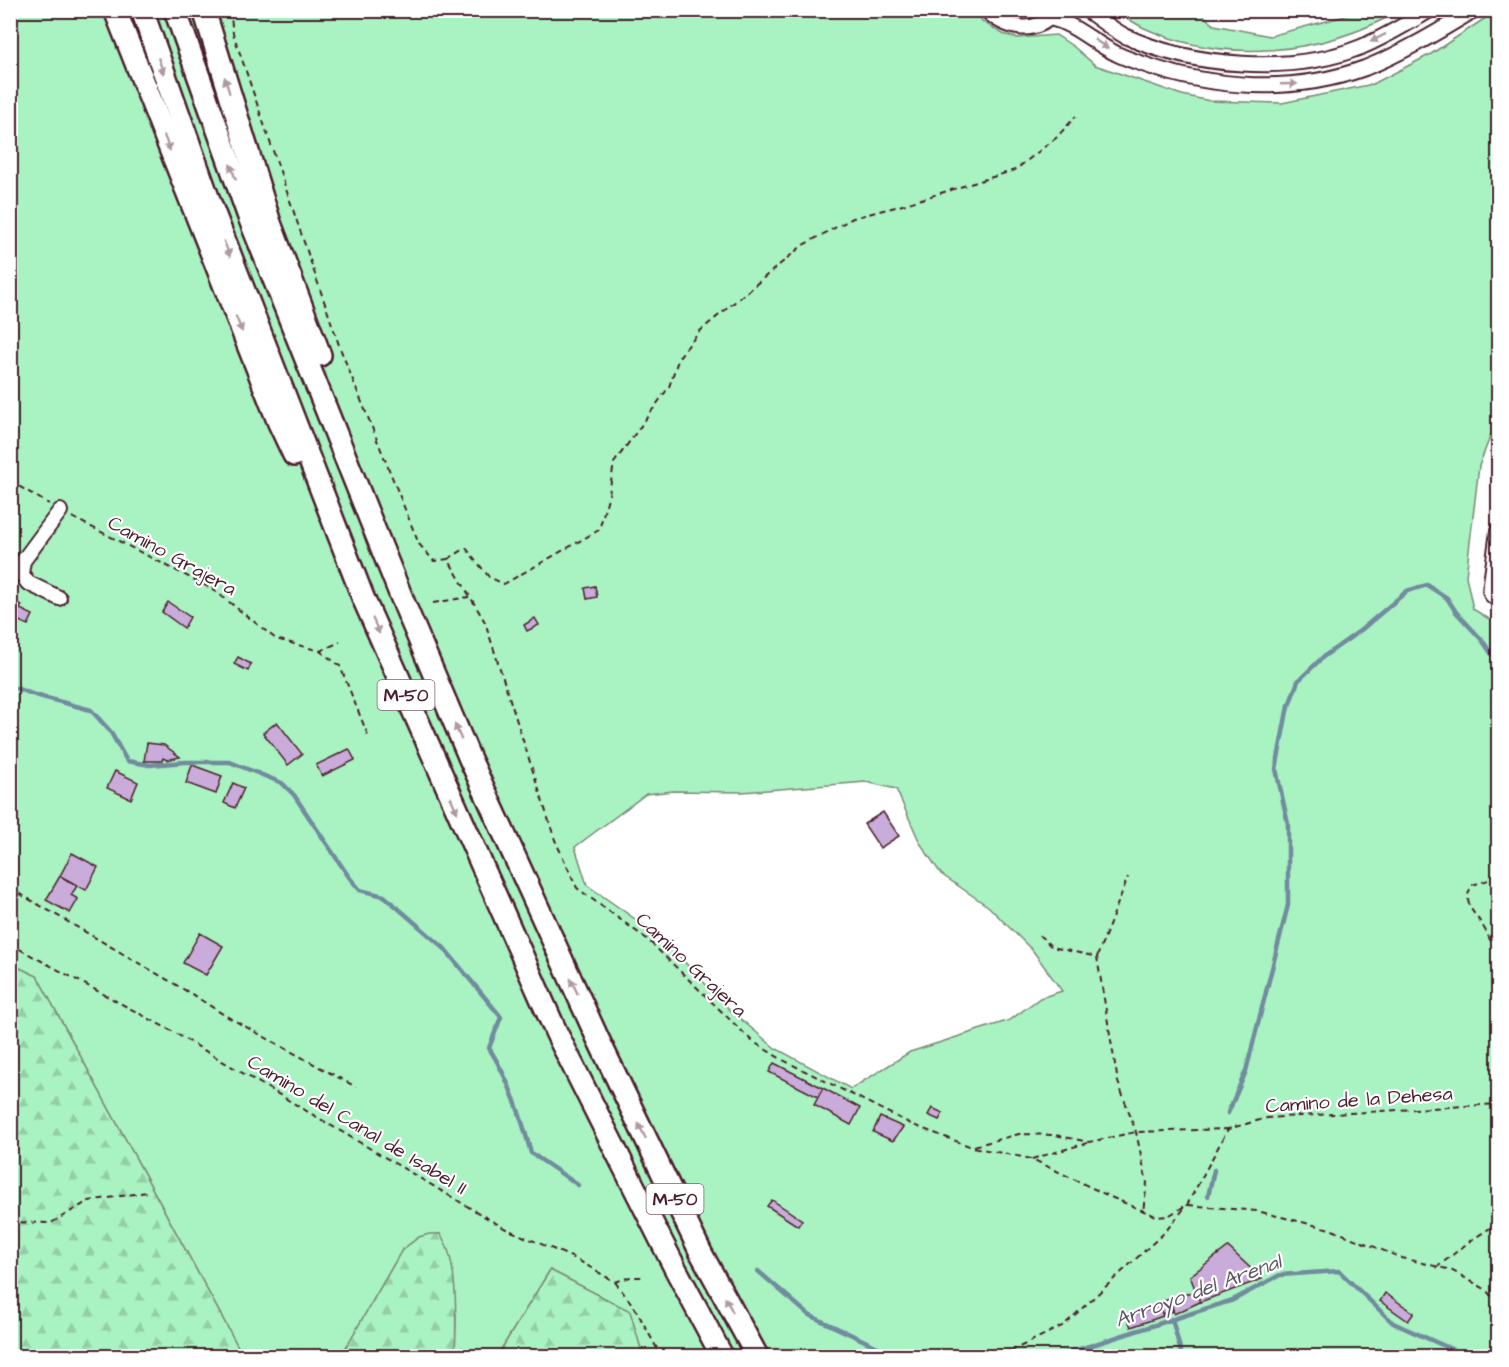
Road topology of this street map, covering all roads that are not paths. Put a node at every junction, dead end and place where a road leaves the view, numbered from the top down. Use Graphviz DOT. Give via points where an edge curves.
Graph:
graph roads {
  1 [pos="115,10"];
  2 [pos="142,10"];
  3 [pos="175,10"];
  4 [pos="204,10"];
  5 [pos="986,10"];
  6 [pos="1087,10"];
  7 [pos="1430,10"];
  8 [pos="1474,10"];
  9 [pos="1053,14"];
  10 [pos="60,511"];
  11 [pos="1498,531"];
  12 [pos="387,558"];
  13 [pos="1495,589"];
  14 [pos="59,598"];
  15 [pos="364,600"];
  16 [pos="1498,600"];
  17 [pos="722,1356"];
  18 [pos="757,1356"];
  1 -- 15 [label="highway, one-way" via="279,423"];
  2 -- 15 [label="highway, M-50, one-way" via="210,203"];
  12 -- 3 [label="highway, M-50, one-way" via="249,217"];
  12 -- 4 [label="highway, one-way" via="366,476 270,223"];
  5 -- 9 [label="street" via="998,22 1015,28 1034,26"];
  7 -- 6 [label="street, one-way" via="1360,47 1304,62 1239,65 1176,54 1124,35"];
  9 -- 8 [label="street, one-way" via="1116,54 1170,74 1236,86 1308,83 1365,68"];
  10 -- 14 [label="street" via="23,561 21,573 28,583"];
  11 -- 13 [label="street"];
  18 -- 12 [label="highway, M-50, one-way" via="701,1253 598,1039 470,759"];
  13 -- 16 [label="street" via="1492,595"];
  15 -- 17 [label="highway, M-50, one-way" via="557,1034"];
}
